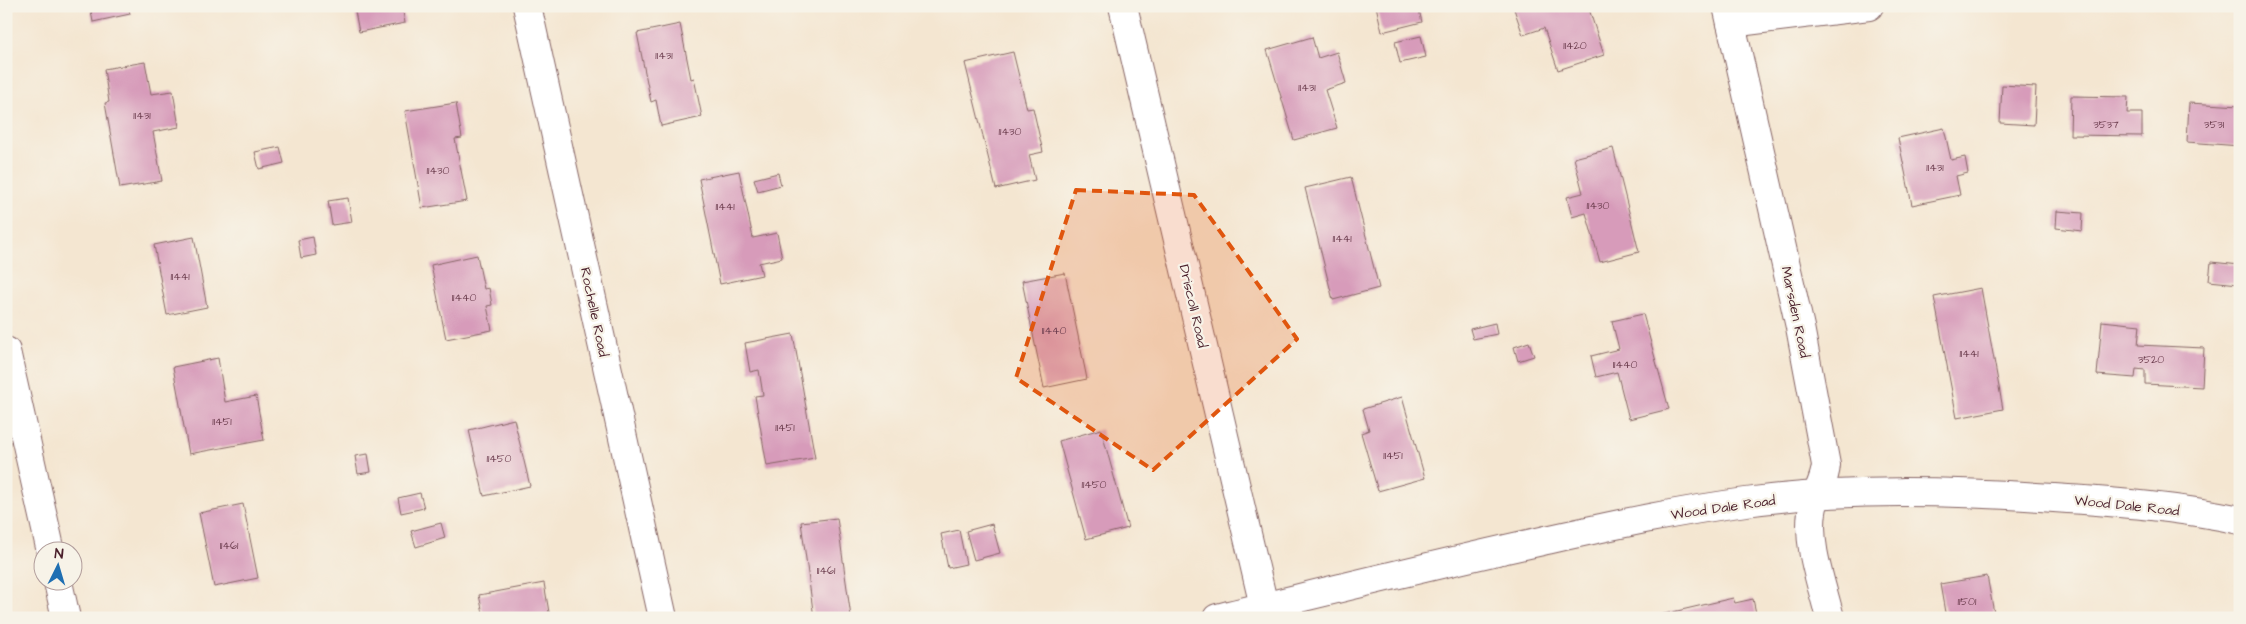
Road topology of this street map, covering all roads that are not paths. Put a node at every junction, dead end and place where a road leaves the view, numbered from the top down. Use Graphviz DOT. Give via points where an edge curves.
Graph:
graph roads {
  1 [pos="527,6"];
  2 [pos="1123,6"];
  3 [pos="1869,6"];
  4 [pos="1729,15"];
  5 [pos="6,351"];
  6 [pos="1817,495"];
  7 [pos="2240,520"];
  8 [pos="49,542"];
  9 [pos="60,592"];
  10 [pos="1264,606"];
  11 [pos="66,618"];
  12 [pos="663,618"];
  13 [pos="1217,618"];
  14 [pos="1830,618"];
  1 -- 12 [label="street, Rochelle Road"];
  2 -- 10 [label="street, Driscoll Road"];
  3 -- 4 [label="street"];
  4 -- 6 [label="street, Marsden Road" via="1800,327 1824,455 1825,477"];
  5 -- 8 [label="street"];
  6 -- 7 [label="street, Wood Dale Road" via="1990,493 2132,503"];
  6 -- 10 [label="street, Wood Dale Road" via="1648,518"];
  6 -- 14 [label="street, Marsden Road" via="1810,533"];
  9 -- 11 [label="street"];
  10 -- 13 [label="street, Wood Dale Road"];
}
